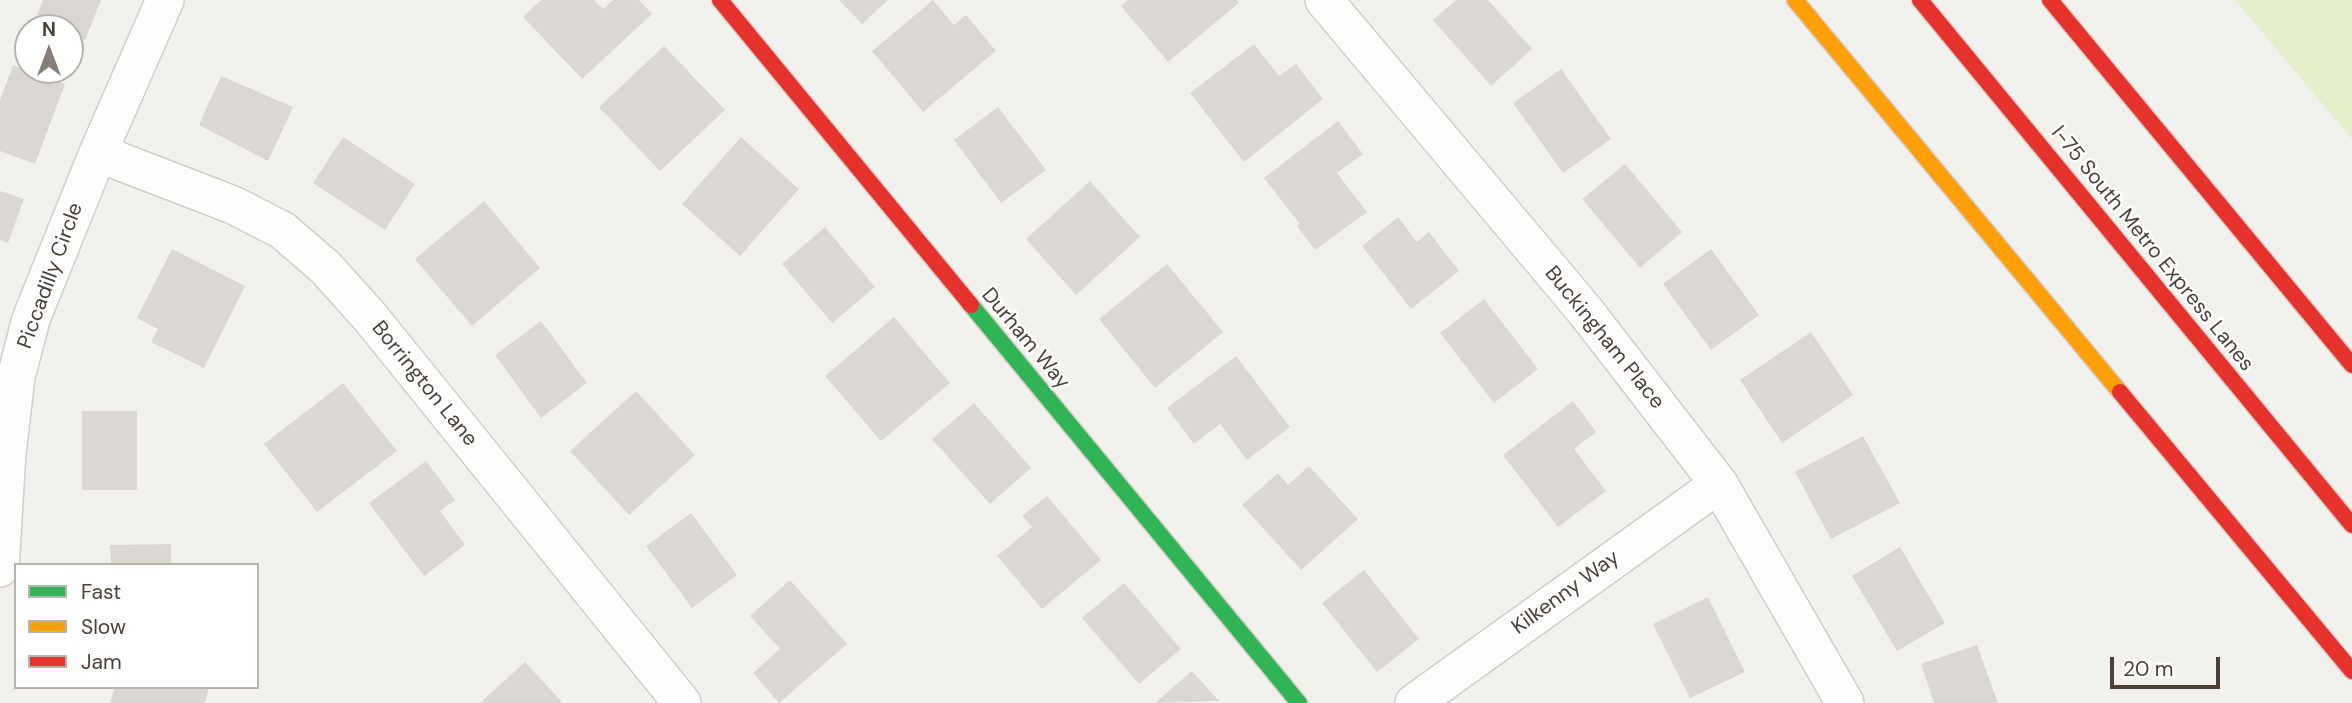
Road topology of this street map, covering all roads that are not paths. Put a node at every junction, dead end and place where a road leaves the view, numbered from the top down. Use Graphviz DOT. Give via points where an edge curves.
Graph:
graph roads {
  1 [pos="164,0"];
  2 [pos="720,0"];
  3 [pos="1324,0"];
  4 [pos="1795,0"];
  5 [pos="1920,0"];
  6 [pos="2050,0"];
  7 [pos="98,153"];
  8 [pos="2352,365"];
  9 [pos="1718,484"];
  10 [pos="2352,525"];
  11 [pos="0,568"];
  12 [pos="2352,671"];
  13 [pos="682,703"];
  14 [pos="1300,703"];
  15 [pos="1414,703"];
  16 [pos="1845,703"];
  1 -- 7 [label="street, Piccadilly Circle"];
  2 -- 14 [label="main road, Durham Way"];
  3 -- 9 [label="street, Buckingham Place" via="1586,312"];
  4 -- 12 [label="main road"];
  5 -- 10 [label="main road, I-75 South Metro Express Lanes"];
  6 -- 8 [label="main road"];
  7 -- 11 [label="street, Piccadilly Circle" via="31,319 16,377"];
  7 -- 13 [label="street, Borrington Lane" via="233,205 282,230 325,267"];
  9 -- 15 [label="street, Kilkenny Way"];
  9 -- 16 [label="street, Buckingham Place"];
}
